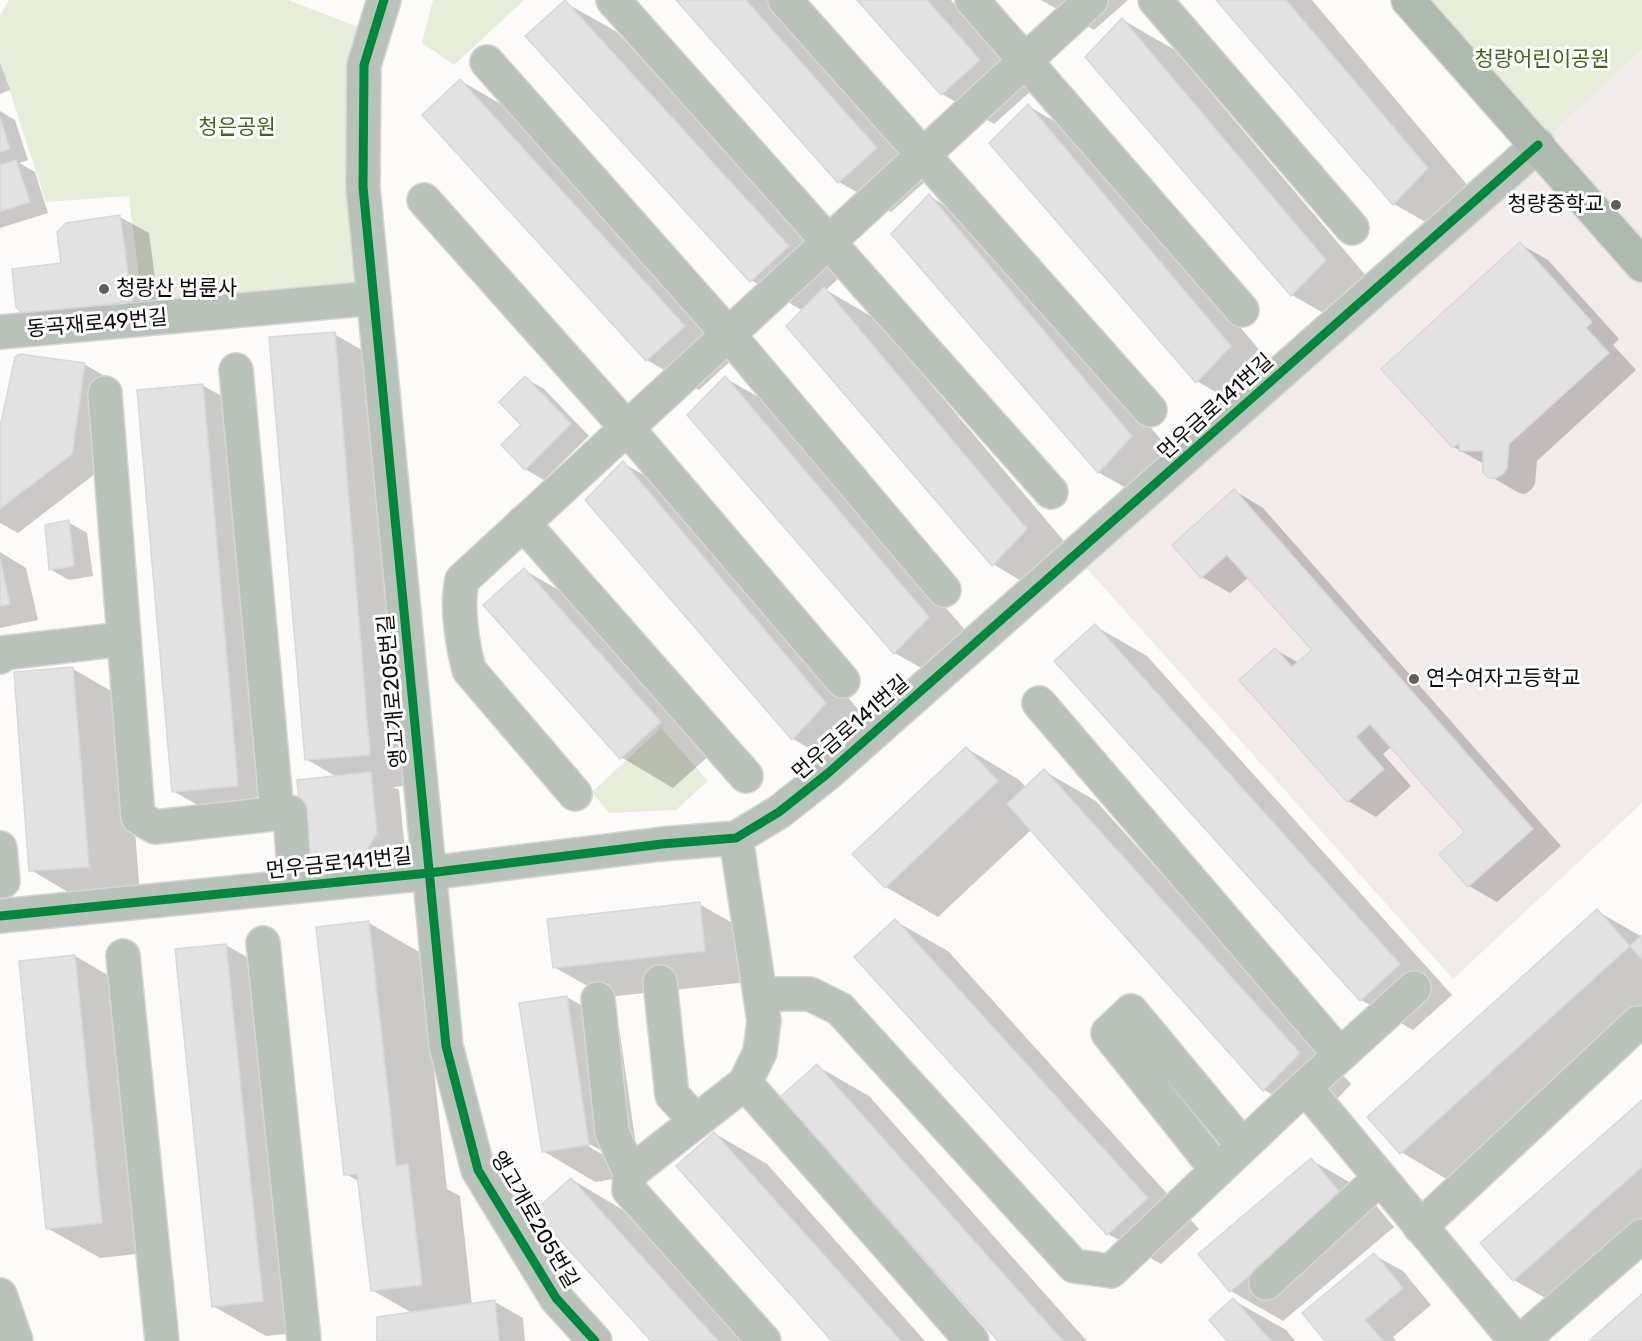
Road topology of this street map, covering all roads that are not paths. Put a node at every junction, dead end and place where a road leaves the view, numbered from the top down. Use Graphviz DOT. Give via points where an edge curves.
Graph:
graph roads {
  1 [pos="384,0"];
  2 [pos="613,0"];
  3 [pos="785,0"];
  4 [pos="972,0"];
  5 [pos="1091,0"];
  6 [pos="1155,0"];
  7 [pos="1408,0"];
  8 [pos="1024,62"];
  9 [pos="487,63"];
  10 [pos="1538,146"];
  11 [pos="923,155"];
  12 [pos="424,200"];
  13 [pos="1352,228"];
  14 [pos="828,242"];
  15 [pos="1642,265"];
  16 [pos="374,298"];
  17 [pos="1242,310"];
  18 [pos="0,332"];
  19 [pos="728,334"];
  20 [pos="236,370"];
  21 [pos="105,393"];
  22 [pos="1150,410"];
  23 [pos="627,428"];
  24 [pos="1050,492"];
  25 [pos="524,523"];
  26 [pos="944,590"];
  27 [pos="124,639"];
  28 [pos="0,657"];
  29 [pos="843,681"];
  30 [pos="1039,703"];
  31 [pos="746,776"];
  32 [pos="576,794"];
  33 [pos="277,813"];
  34 [pos="736,838"];
  35 [pos="0,848"];
  36 [pos="429,873"];
  37 [pos="3,881"];
  38 [pos="295,886"];
  39 [pos="0,916"];
  40 [pos="263,943"];
  41 [pos="123,956"];
  42 [pos="660,982"];
  43 [pos="1414,988"];
  44 [pos="760,994"];
  45 [pos="598,999"];
  46 [pos="1642,1023"];
  47 [pos="1340,1055"];
  48 [pos="745,1083"];
  49 [pos="1305,1087"];
  50 [pos="696,1121"];
  51 [pos="1243,1146"];
  52 [pos="1217,1170"];
  53 [pos="630,1173"];
  54 [pos="1380,1178"];
  55 [pos="1420,1227"];
  56 [pos="1642,1236"];
  57 [pos="1266,1283"];
  58 [pos="0,1294"];
  59 [pos="16,1341"];
  60 [pos="162,1341"];
  61 [pos="304,1341"];
  62 [pos="595,1341"];
  63 [pos="764,1341"];
  64 [pos="972,1341"];
  65 [pos="1516,1341"];
  66 [pos="1521,1341"];
  1 -- 16 [label="street, 앵고개로205번길" via="364,65 363,187"];
  2 -- 14 [label="street"];
  3 -- 11 [label="street"];
  4 -- 8 [label="street"];
  5 -- 8 [label="street"];
  6 -- 13 [label="street"];
  7 -- 10 [label="main road"];
  8 -- 11 [label="street"];
  8 -- 17 [label="street"];
  9 -- 19 [label="street"];
  10 -- 15 [label="main road"];
  10 -- 34 [label="street, 먼우금로141번길" via="827,774 779,812"];
  11 -- 14 [label="street"];
  11 -- 22 [label="street"];
  12 -- 23 [label="street"];
  14 -- 19 [label="street"];
  14 -- 24 [label="street"];
  16 -- 18 [label="street, 동곡재로49번길"];
  16 -- 36 [label="street, 앵고개로205번길"];
  19 -- 23 [label="street"];
  19 -- 26 [label="street"];
  20 -- 33 [label="street"];
  21 -- 27 [label="street"];
  23 -- 25 [label="street"];
  23 -- 29 [label="street"];
  25 -- 31 [label="street"];
  25 -- 32 [label="street" via="462,580 458,595 466,657 469,670"];
  27 -- 28 [label="street" via="3,653"];
  27 -- 33 [label="street" via="138,817 155,827"];
  30 -- 47 [label="street"];
  33 -- 38 [label="street" via="290,812"];
  34 -- 36 [label="street, 먼우금로141번길"];
  34 -- 44 [label="street"];
  35 -- 37 [label="street"];
  36 -- 38 [label="street, 먼우금로141번길"];
  36 -- 62 [label="street, 앵고개로205번길" via="446,1046 478,1170 556,1298"];
  38 -- 39 [label="street, 먼우금로141번길"];
  40 -- 61 [label="street"];
  41 -- 60 [label="street"];
  42 -- 50 [label="street" via="672,1095"];
  43 -- 47 [label="street"];
  44 -- 48 [label="street" via="764,1021 760,1052"];
  44 -- 52 [label="street" via="810,994 840,1009 1074,1266 1111,1271"];
  45 -- 53 [label="street" via="612,1132"];
  46 -- 55 [label="street"];
  47 -- 49 [label="street"];
  48 -- 50 [label="street"];
  48 -- 64 [label="street"];
  49 -- 51 [label="street"];
  49 -- 54 [label="street"];
  50 -- 53 [label="street"];
  51 -- 52 [label="street"];
  51 -- 52 [label="street" via="1131,1011 1108,1033"];
  53 -- 63 [label="street" via="629,1190"];
  54 -- 55 [label="street"];
  54 -- 57 [label="street"];
  55 -- 65 [label="street"];
  56 -- 66 [label="street"];
  58 -- 59 [label="street"];
}
